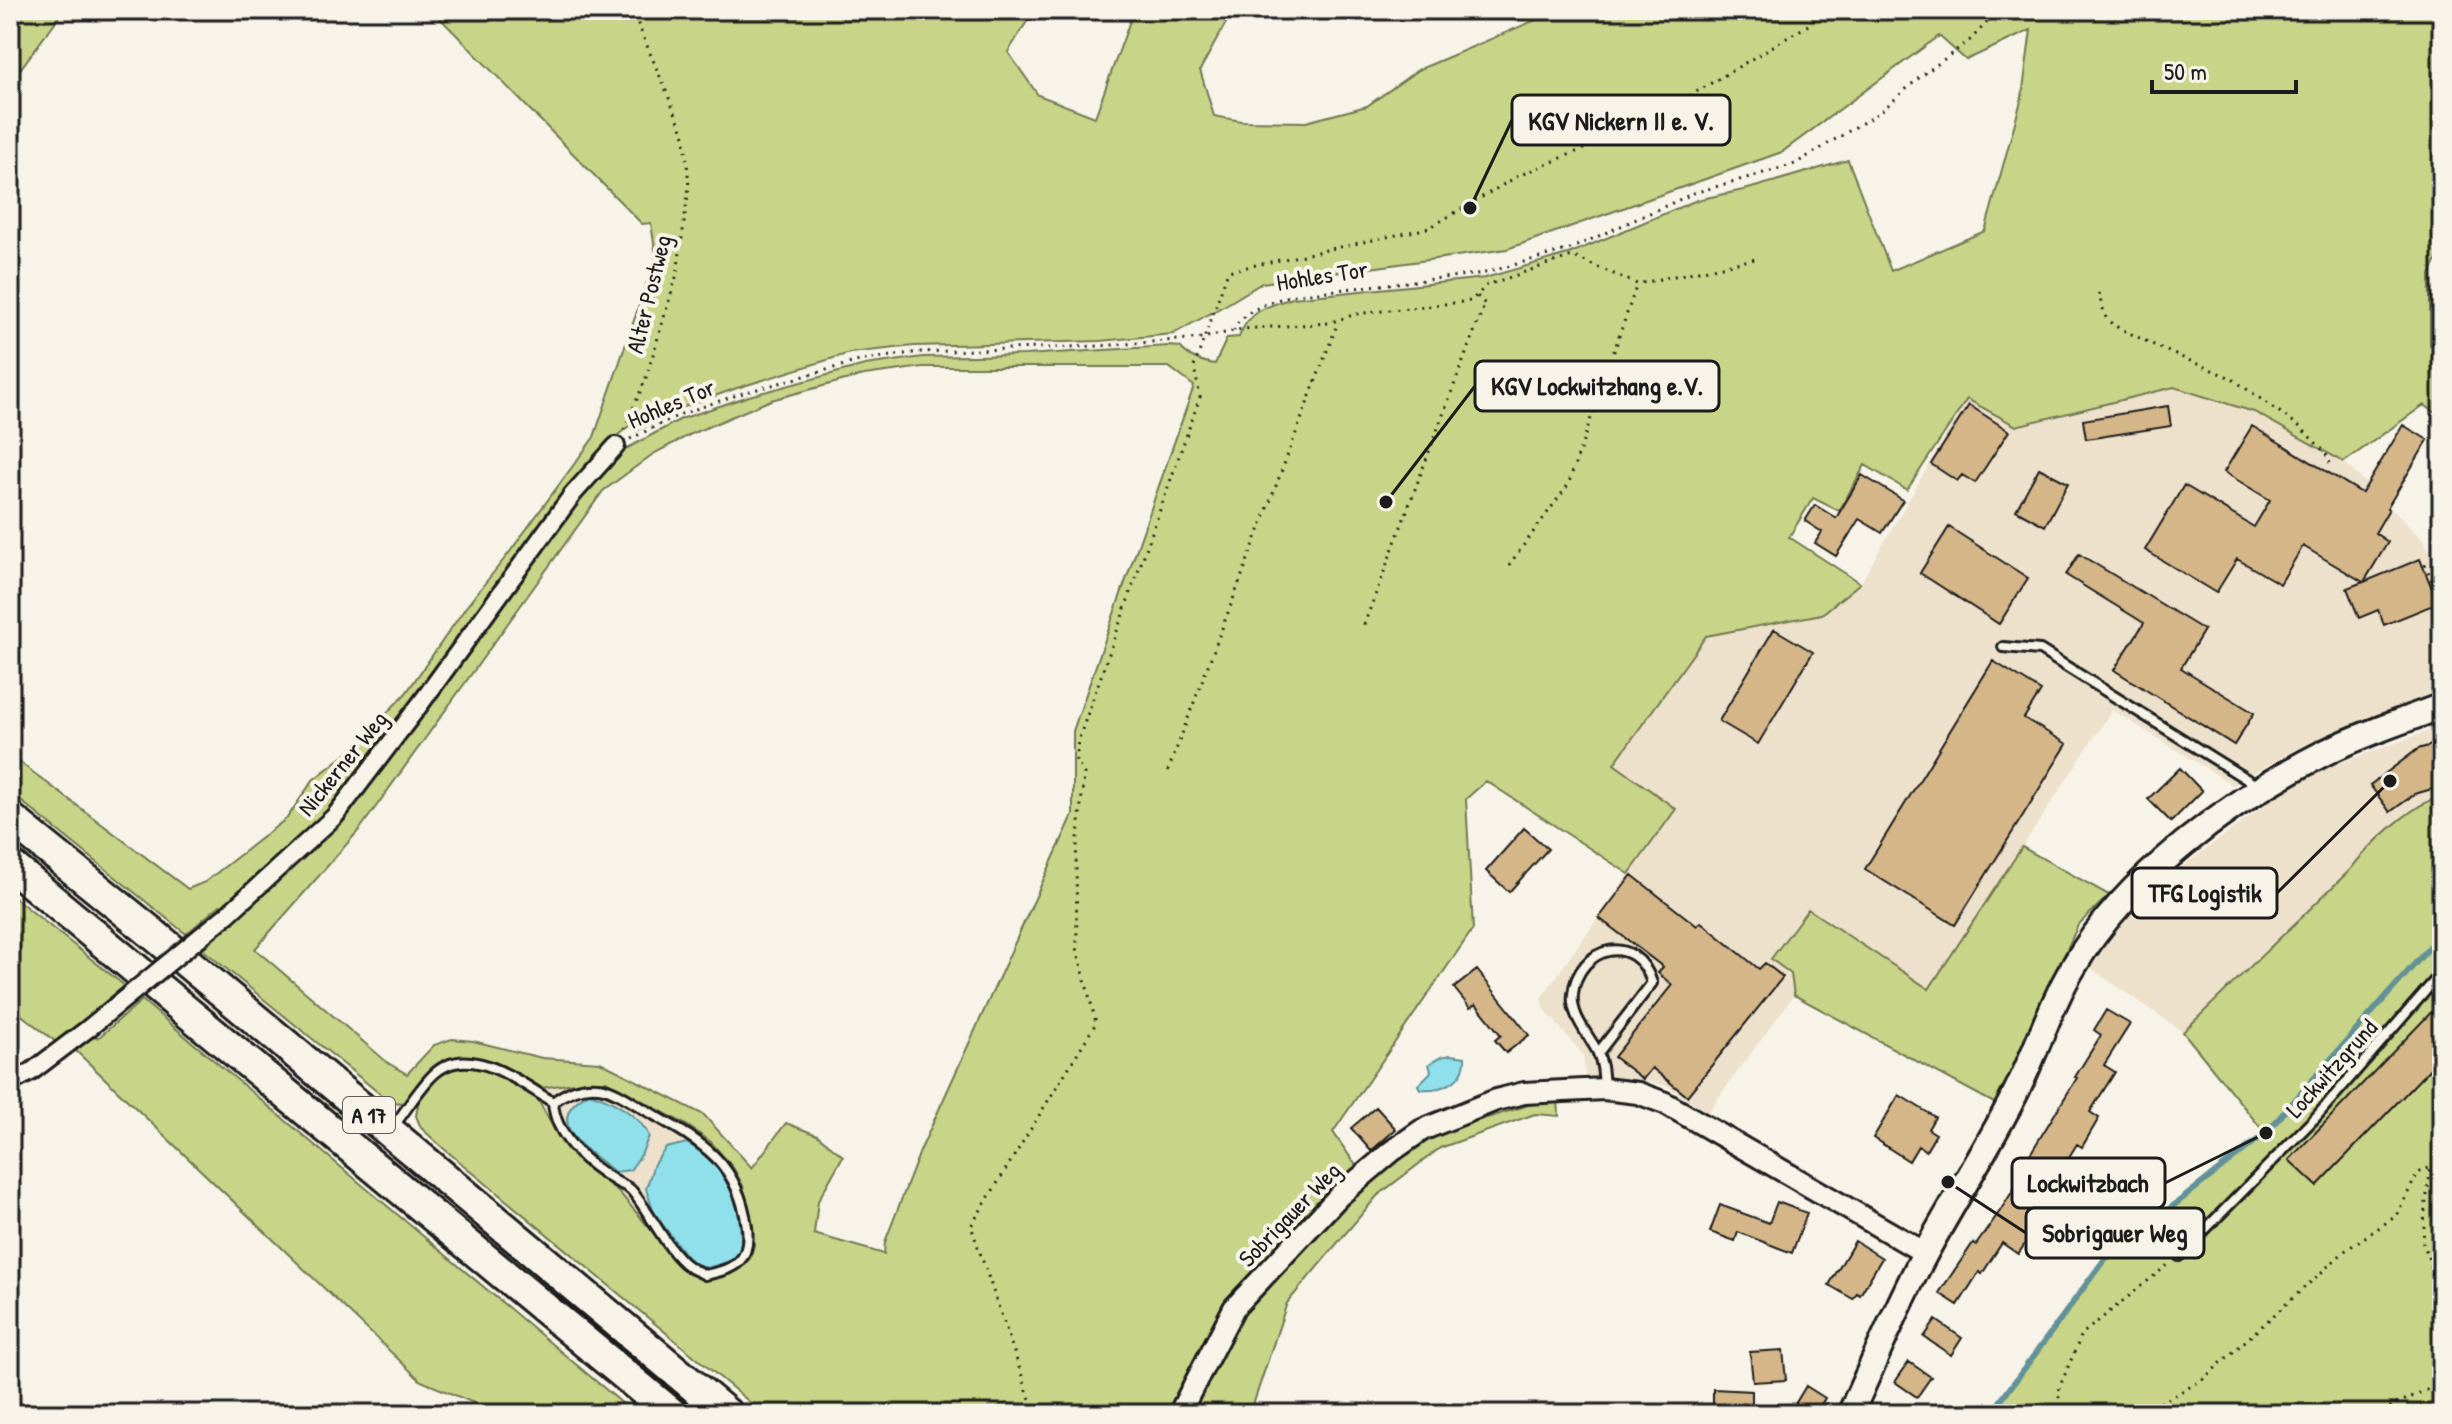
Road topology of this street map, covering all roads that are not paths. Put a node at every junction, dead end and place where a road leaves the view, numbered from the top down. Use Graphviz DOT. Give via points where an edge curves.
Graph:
graph roads {
  1 [pos="616,446"];
  2 [pos="2003,647"];
  3 [pos="2442,706"];
  4 [pos="2261,788"];
  5 [pos="10,818"];
  6 [pos="10,865"];
  7 [pos="2442,972"];
  8 [pos="1598,1053"];
  9 [pos="10,1083"];
  10 [pos="1604,1089"];
  11 [pos="553,1102"];
  12 [pos="389,1132"];
  13 [pos="1925,1253"];
  14 [pos="2179,1256"];
  15 [pos="672,1414"];
  16 [pos="727,1414"];
  17 [pos="1179,1414"];
  18 [pos="1850,1414"];
  1 -- 9 [label="street, Nickerner Weg, bridge" via="573,494 335,816 228,914 89,1028"];
  2 -- 4 [label="lane" via="2040,650"];
  3 -- 4 [label="main road" via="2325,752"];
  4 -- 13 [label="main road" via="2185,844 2106,920 2073,966 2017,1091"];
  5 -- 12 [label="highway, A 17"];
  6 -- 15 [label="highway, A 17"];
  7 -- 14 [label="lane, Lockwitzgrund" via="2316,1117"];
  8 -- 8 [label="lane" via="1574,1011 1572,995 1591,960 1618,949 1640,960 1652,983"];
  8 -- 10 [label="lane"];
  10 -- 13 [label="street, Sobrigauer Weg" via="1665,1103"];
  10 -- 17 [label="street, Sobrigauer Weg" via="1524,1093 1496,1100 1422,1130 1392,1151 1340,1195 1234,1308"];
  11 -- 11 [label="lane" via="563,1134 581,1156 631,1188 686,1265 705,1275 732,1267 745,1255 747,1231 739,1188 706,1147 602,1087 581,1087"];
  11 -- 12 [label="lane" via="495,1068 458,1060 431,1076"];
  12 -- 16 [label="highway, A 17"];
  13 -- 18 [label="main road"];
}
